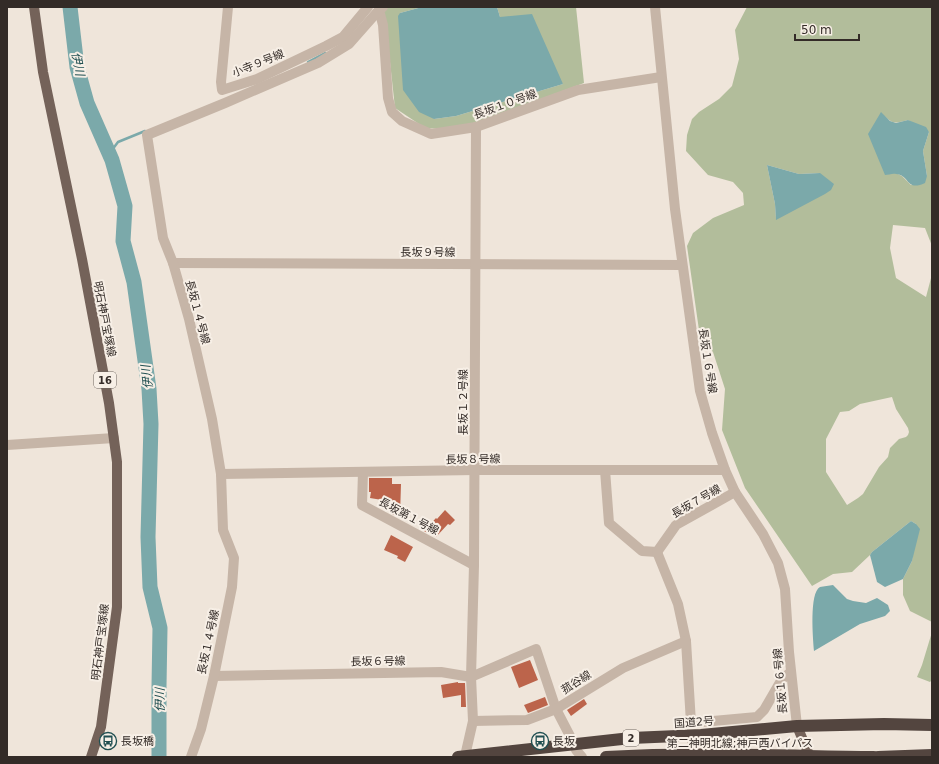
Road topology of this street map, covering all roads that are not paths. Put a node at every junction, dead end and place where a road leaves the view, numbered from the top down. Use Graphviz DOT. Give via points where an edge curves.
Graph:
graph roads {
  1 [pos="34,7"];
  2 [pos="228,7"];
  3 [pos="368,7"];
  4 [pos="655,7"];
  5 [pos="381,8"];
  6 [pos="661,77"];
  7 [pos="224,97"];
  8 [pos="476,127"];
  9 [pos="173,263"];
  10 [pos="476,264"];
  11 [pos="682,265"];
  12 [pos="114,438"];
  13 [pos="7,445"];
  14 [pos="475,470"];
  15 [pos="605,470"];
  16 [pos="726,470"];
  17 [pos="364,472"];
  18 [pos="221,474"];
  19 [pos="735,492"];
  20 [pos="657,552"];
  21 [pos="474,565"];
  22 [pos="686,641"];
  23 [pos="791,672"];
  24 [pos="214,676"];
  25 [pos="472,677"];
  26 [pos="556,709"];
  27 [pos="473,721"];
  28 [pos="932,725"];
  29 [pos="797,726"];
  30 [pos="570,736"];
  31 [pos="692,743"];
  32 [pos="932,755"];
  33 [pos="91,757"];
  34 [pos="191,757"];
  35 [pos="462,757"];
  36 [pos="606,757"];
  37 [pos="693,757"];
  38 [pos="810,757"];
  39 [pos="874,757"];
  40 [pos="878,757"];
  1 -- 12 [label="main road, 明石神戸宝塚線 / 16" via="43,72 83,267"];
  2 -- 7 [label="street, 小寺９号線" via="221,82"];
  3 -- 7 [label="street, 小寺９号線" via="343,37"];
  4 -- 6 [label="street, 長坂１６号線"];
  5 -- 7 [label="street, 長坂１４号線" via="349,44 318,63"];
  5 -- 8 [label="street, 長坂１０号線" via="388,98 392,112 402,120 431,134"];
  6 -- 8 [label="street, 長坂１０号線" via="578,90"];
  6 -- 11 [label="street, 長坂１６号線"];
  7 -- 9 [label="street, 長坂１４号線" via="147,135 163,238"];
  8 -- 10 [label="street, 長坂１２号線"];
  9 -- 10 [label="street, 長坂９号線"];
  9 -- 18 [label="street, 長坂１４号線" via="212,419"];
  10 -- 11 [label="street, 長坂９号線"];
  10 -- 14 [label="street, 長坂１２号線"];
  11 -- 16 [label="street, 長坂１６号線" via="700,391"];
  12 -- 13 [label="street"];
  12 -- 33 [label="main road, 明石神戸宝塚線 / 16" via="117,462 117,607 101,727"];
  14 -- 15 [label="street, 長坂８号線"];
  14 -- 17 [label="street, 長坂８号線"];
  14 -- 21 [label="street, 長坂１２号線"];
  15 -- 16 [label="street, 長坂８号線"];
  15 -- 20 [label="street" via="609,523 642,551"];
  16 -- 19 [label="street, 長坂１６号線"];
  17 -- 18 [label="street, 長坂８号線"];
  17 -- 21 [label="street, 長坂第１号線" via="362,505"];
  18 -- 24 [label="street, 長坂１４号線" via="223,530 234,558 232,587"];
  19 -- 20 [label="street, 長坂７号線" via="676,525"];
  19 -- 23 [label="street, 長坂１６号線" via="763,534 778,563 785,589"];
  20 -- 22 [label="street" via="678,604"];
  21 -- 25 [label="street, 長坂１２号線"];
  22 -- 23 [label="street" via="691,723 757,717 764,710 782,679"];
  22 -- 26 [label="street, 菰谷線" via="623,668"];
  23 -- 29 [label="street, 長坂１６号線"];
  24 -- 25 [label="street, 長坂６号線" via="442,672"];
  24 -- 34 [label="street, 長坂１４号線"];
  25 -- 26 [label="street" via="536,649"];
  25 -- 27 [label="street, 長坂１２号線"];
  26 -- 27 [label="street, 菰谷線" via="527,720"];
  26 -- 30 [label="street"];
  27 -- 35 [label="street, 長坂１２号線"];
  28 -- 29 [label="highway, 国道2号 / 2"];
  29 -- 35 [label="highway, 国道2号 / 2" via="624,739"];
  29 -- 38 [label="main road"];
  31 -- 37 [label="street"];
  32 -- 40 [label="highway"];
  36 -- 39 [label="highway, 第二神明北線;神戸西バイパス, bridge"];
}
